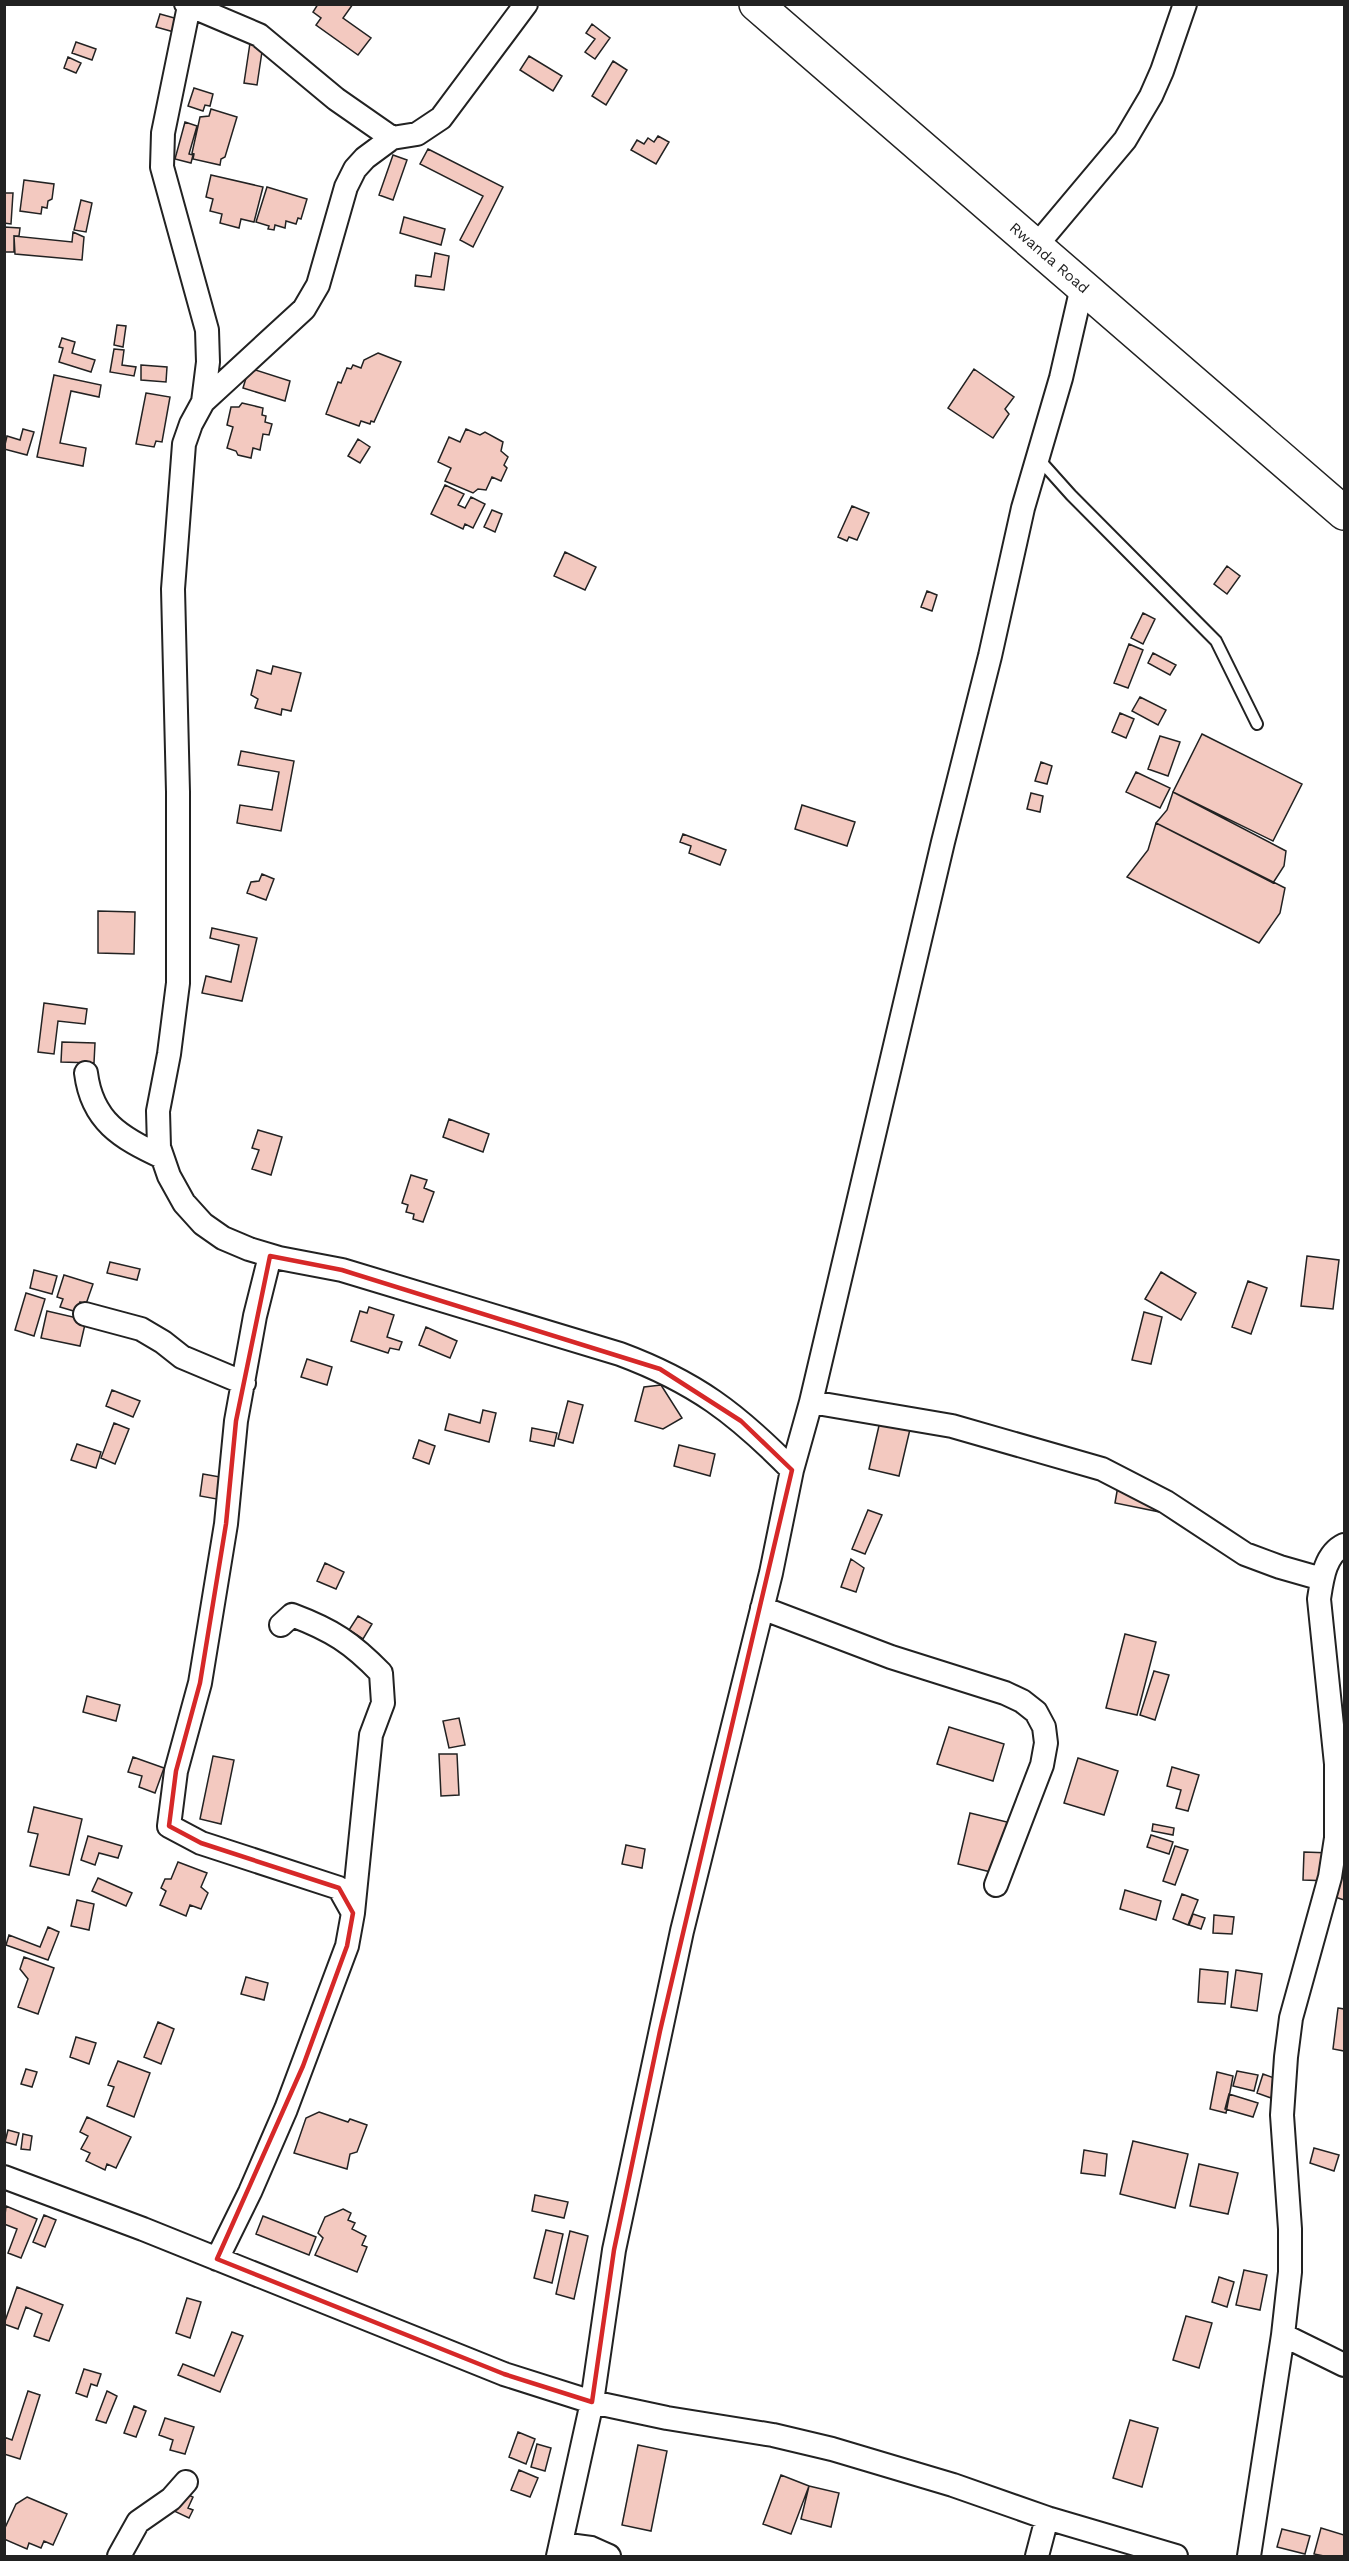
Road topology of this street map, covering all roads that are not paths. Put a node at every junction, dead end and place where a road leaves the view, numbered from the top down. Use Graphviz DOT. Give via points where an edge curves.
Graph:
graph roads {
  1 [pos="526,4"];
  2 [pos="756,4"];
  3 [pos="1185,4"];
  4 [pos="187,5"];
  5 [pos="392,138"];
  6 [pos="1036,246"];
  7 [pos="1082,287"];
  8 [pos="203,402"];
  9 [pos="1037,456"];
  10 [pos="1344,513"];
  11 [pos="1257,724"];
  12 [pos="86,1073"];
  13 [pos="162,1157"];
  14 [pos="270,1256"];
  15 [pos="84,1314"];
  16 [pos="244,1383"];
  17 [pos="812,1402"];
  18 [pos="792,1470"];
  19 [pos="1344,1545"];
  20 [pos="1322,1579"];
  21 [pos="762,1608"];
  22 [pos="281,1625"];
  23 [pos="996,1885"];
  24 [pos="353,1913"];
  25 [pos="4,2177"];
  26 [pos="217,2259"];
  27 [pos="1283,2335"];
  28 [pos="1344,2365"];
  29 [pos="592,2402"];
  30 [pos="186,2482"];
  31 [pos="1047,2518"];
  32 [pos="560,2550"];
  33 [pos="119,2556"];
  34 [pos="609,2556"];
  35 [pos="1037,2556"];
  36 [pos="1176,2556"];
  37 [pos="1249,2556"];
  1 -- 5 [label="street" via="441,118 417,134"];
  2 -- 6 [label="highway, Rwanda Road"];
  3 -- 6 [label="street" via="1151,96 1125,140"];
  4 -- 5 [label="street" via="259,35 336,99"];
  4 -- 8 [label="street" via="163,133 162,167 207,330"];
  5 -- 8 [label="street" via="355,169 346,187 318,285 304,309"];
  6 -- 7 [label="highway, Rwanda Road"];
  7 -- 9 [label="street" via="1061,378"];
  7 -- 10 [label="highway, Rwanda Road"];
  8 -- 13 [label="street" via="184,444 172,589 180,931 178,983 158,1111"];
  9 -- 11 [label="lane" via="1216,641"];
  9 -- 17 [label="street"];
  12 -- 13 [label="street" via="89,1094 105,1121 129,1140"];
  13 -- 14 [label="street" via="184,1203 203,1224 223,1238"];
  14 -- 16 [label="street"];
  14 -- 18 [label="street" via="342,1270 660,1369 703,1393 741,1421"];
  15 -- 16 [label="street" via="141,1329 182,1357"];
  16 -- 24 [label="street" via="200,1683 176,1771 169,1826 201,1842 339,1888"];
  17 -- 18 [label="street"];
  17 -- 20 [label="street" via="952,1425 1102,1469 1166,1502 1245,1554"];
  18 -- 21 [label="street"];
  19 -- 20 [label="street" via="1331,1555"];
  20 -- 27 [label="street" via="1318,1599 1336,1764 1336,1838 1291,2019 1286,2057 1282,2115 1290,2272"];
  21 -- 23 [label="street" via="882,1654 1005,1693 1036,1712 1044,1727 1046,1743 1041,1765"];
  21 -- 29 [label="street" via="660,2031 614,2250"];
  22 -- 24 [label="street" via="292,1615 320,1625 355,1647 381,1673 382,1703 371,1735"];
  24 -- 26 [label="street" via="347,1946 303,2066 262,2166"];
  25 -- 26 [label="street"];
  26 -- 29 [label="street" via="504,2374"];
  27 -- 28 [label="street"];
  27 -- 37 [label="street"];
  29 -- 31 [label="street" via="832,2449"];
  29 -- 32 [label="street"];
  30 -- 33 [label="street" via="171,2499 138,2522"];
  31 -- 35 [label="street"];
  31 -- 36 [label="street"];
  32 -- 34 [label="street" via="591,2548"];
}
